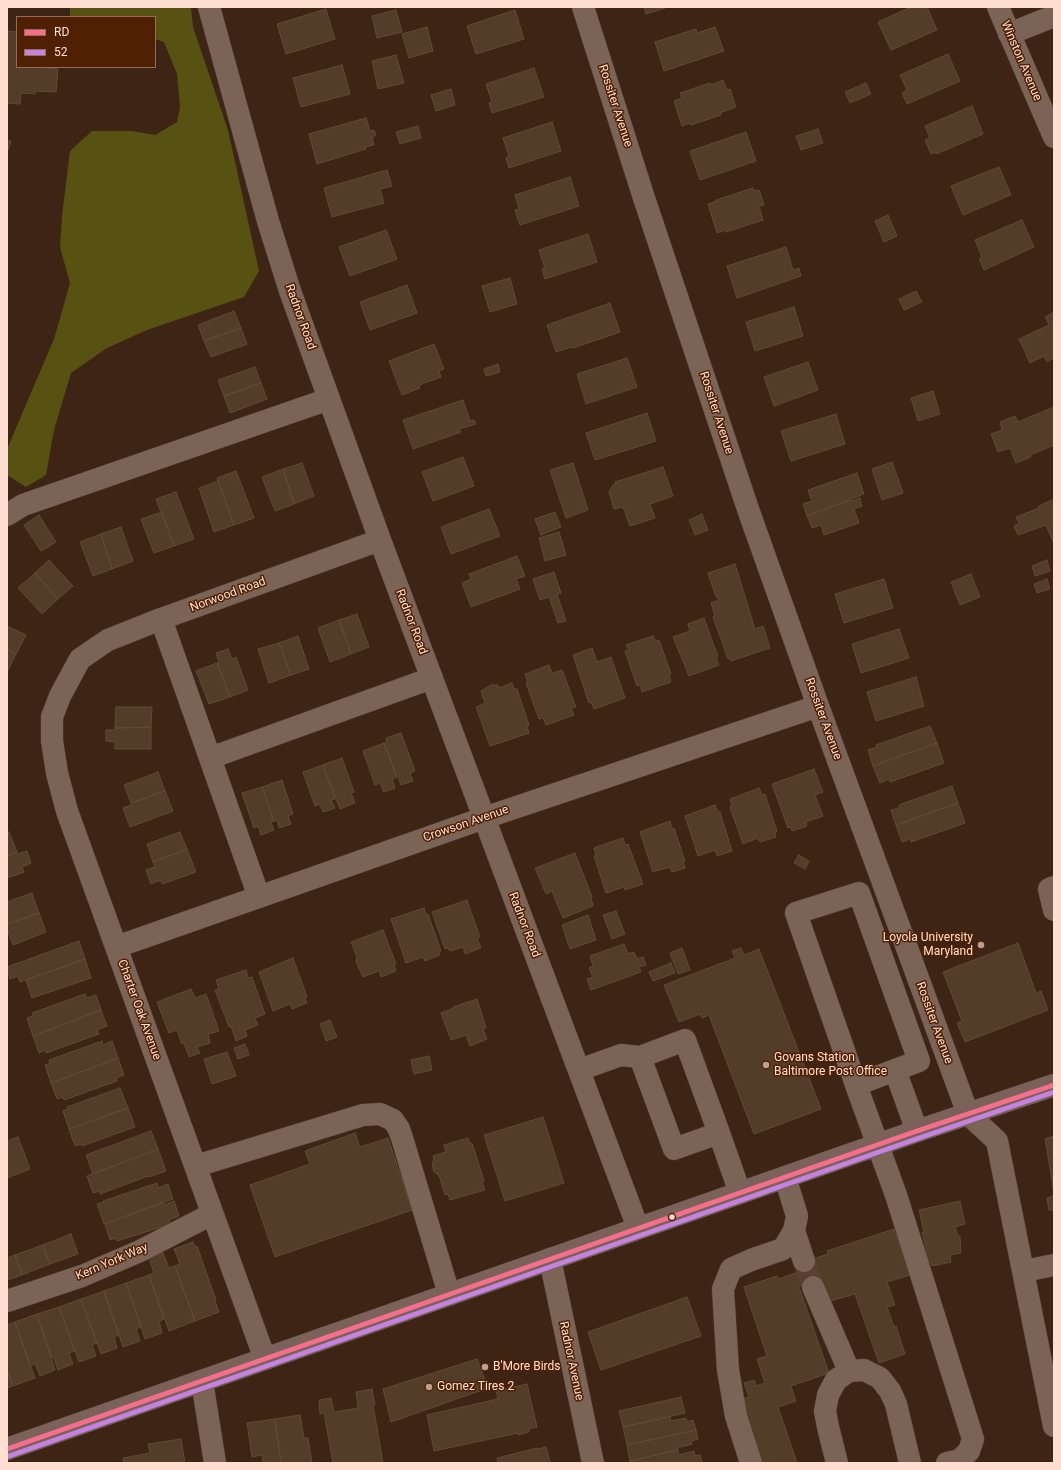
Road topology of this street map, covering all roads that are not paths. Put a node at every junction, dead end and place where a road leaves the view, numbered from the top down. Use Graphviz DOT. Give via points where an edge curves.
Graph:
graph roads {
  1 [pos="209,7"];
  2 [pos="583,7"];
  3 [pos="998,7"];
  4 [pos="1054,16"];
  5 [pos="1009,34"];
  6 [pos="1054,137"];
  7 [pos="329,399"];
  8 [pos="7,515"];
  9 [pos="380,540"];
  10 [pos="161,619"];
  11 [pos="80,659"];
  12 [pos="432,678"];
  13 [pos="818,706"];
  14 [pos="210,758"];
  15 [pos="484,818"];
  16 [pos="1054,887"];
  17 [pos="259,897"];
  18 [pos="1054,910"];
  19 [pos="116,947"];
  20 [pos="640,1057"];
  21 [pos="579,1070"];
  22 [pos="895,1070"];
  23 [pos="856,1085"];
  24 [pos="1054,1085"];
  25 [pos="968,1114"];
  26 [pos="917,1131"];
  27 [pos="719,1133"];
  28 [pos="877,1145"];
  29 [pos="196,1166"];
  30 [pos="785,1177"];
  31 [pos="740,1193"];
  32 [pos="212,1214"];
  33 [pos="638,1228"];
  34 [pos="794,1231"];
  35 [pos="550,1259"];
  36 [pos="804,1261"];
  37 [pos="1054,1265"];
  38 [pos="1024,1272"];
  39 [pos="813,1287"];
  40 [pos="449,1294"];
  41 [pos="7,1300"];
  42 [pos="264,1359"];
  43 [pos="849,1371"];
  44 [pos="202,1381"];
  45 [pos="1054,1426"];
  46 [pos="7,1449"];
  47 [pos="215,1463"];
  48 [pos="594,1463"];
  49 [pos="751,1463"];
  50 [pos="838,1463"];
  51 [pos="910,1463"];
  52 [pos="947,1463"];
  1 -- 7 [label="street, Radnor Road" via="268,221"];
  2 -- 13 [label="street, Rossiter Avenue" via="749,512"];
  3 -- 5 [label="street, Winston Avenue"];
  4 -- 5 [label="street"];
  5 -- 6 [label="street, Winston Avenue"];
  7 -- 8 [label="street" via="22,505"];
  7 -- 9 [label="street, Radnor Road"];
  9 -- 10 [label="street, Norwood Road"];
  9 -- 12 [label="street, Radnor Road"];
  10 -- 11 [label="street, Norwood Road" via="108,640"];
  10 -- 14 [label="street"];
  11 -- 19 [label="street, Charter Oak Avenue" via="52,717 52,742 67,811"];
  12 -- 14 [label="street"];
  12 -- 15 [label="street, Radnor Road"];
  13 -- 15 [label="street, Crowson Avenue"];
  13 -- 25 [label="street, Rossiter Avenue"];
  14 -- 17 [label="street"];
  15 -- 17 [label="street, Crowson Avenue"];
  15 -- 21 [label="street, Radnor Road"];
  16 -- 18 [label="street" via="1049,889"];
  17 -- 19 [label="street, Crowson Avenue"];
  19 -- 29 [label="street, Charter Oak Avenue"];
  20 -- 21 [label="street" via="621,1055"];
  20 -- 27 [label="street" via="674,1149"];
  20 -- 27 [label="street" via="686,1040"];
  21 -- 33 [label="street, Radnor Road"];
  22 -- 23 [label="street"];
  22 -- 23 [label="street" via="919,1061 859,893 796,913"];
  22 -- 26 [label="street"];
  23 -- 28 [label="street"];
  24 -- 25 [label="main road"];
  25 -- 26 [label="main road"];
  25 -- 38 [label="street, Rossiter Avenue" via="997,1141"];
  26 -- 28 [label="main road"];
  27 -- 31 [label="street"];
  28 -- 30 [label="main road"];
  28 -- 52 [label="street" via="896,1195 973,1439 969,1451 960,1460"];
  29 -- 32 [label="street, Charter Oak Avenue"];
  29 -- 40 [label="street" via="363,1115 380,1114 393,1120 400,1134"];
  30 -- 31 [label="main road"];
  30 -- 34 [label="street" via="797,1216"];
  31 -- 33 [label="main road"];
  32 -- 41 [label="street, Kern York Way" via="140,1251 82,1276"];
  32 -- 42 [label="street, Charter Oak Avenue"];
  33 -- 35 [label="main road"];
  34 -- 36 [label="street"];
  34 -- 49 [label="street" via="783,1249 731,1269 723,1289 728,1370 736,1416"];
  35 -- 40 [label="main road"];
  35 -- 48 [label="street, Radnor Avenue"];
  37 -- 38 [label="street"];
  38 -- 45 [label="street, Rossiter Avenue"];
  39 -- 43 [label="street"];
  40 -- 42 [label="main road"];
  42 -- 44 [label="main road"];
  43 -- 50 [label="street" via="836,1380 828,1395 825,1411"];
  43 -- 51 [label="street" via="864,1370 880,1378 890,1391 896,1404"];
  44 -- 46 [label="main road"];
  44 -- 47 [label="street"];
}
